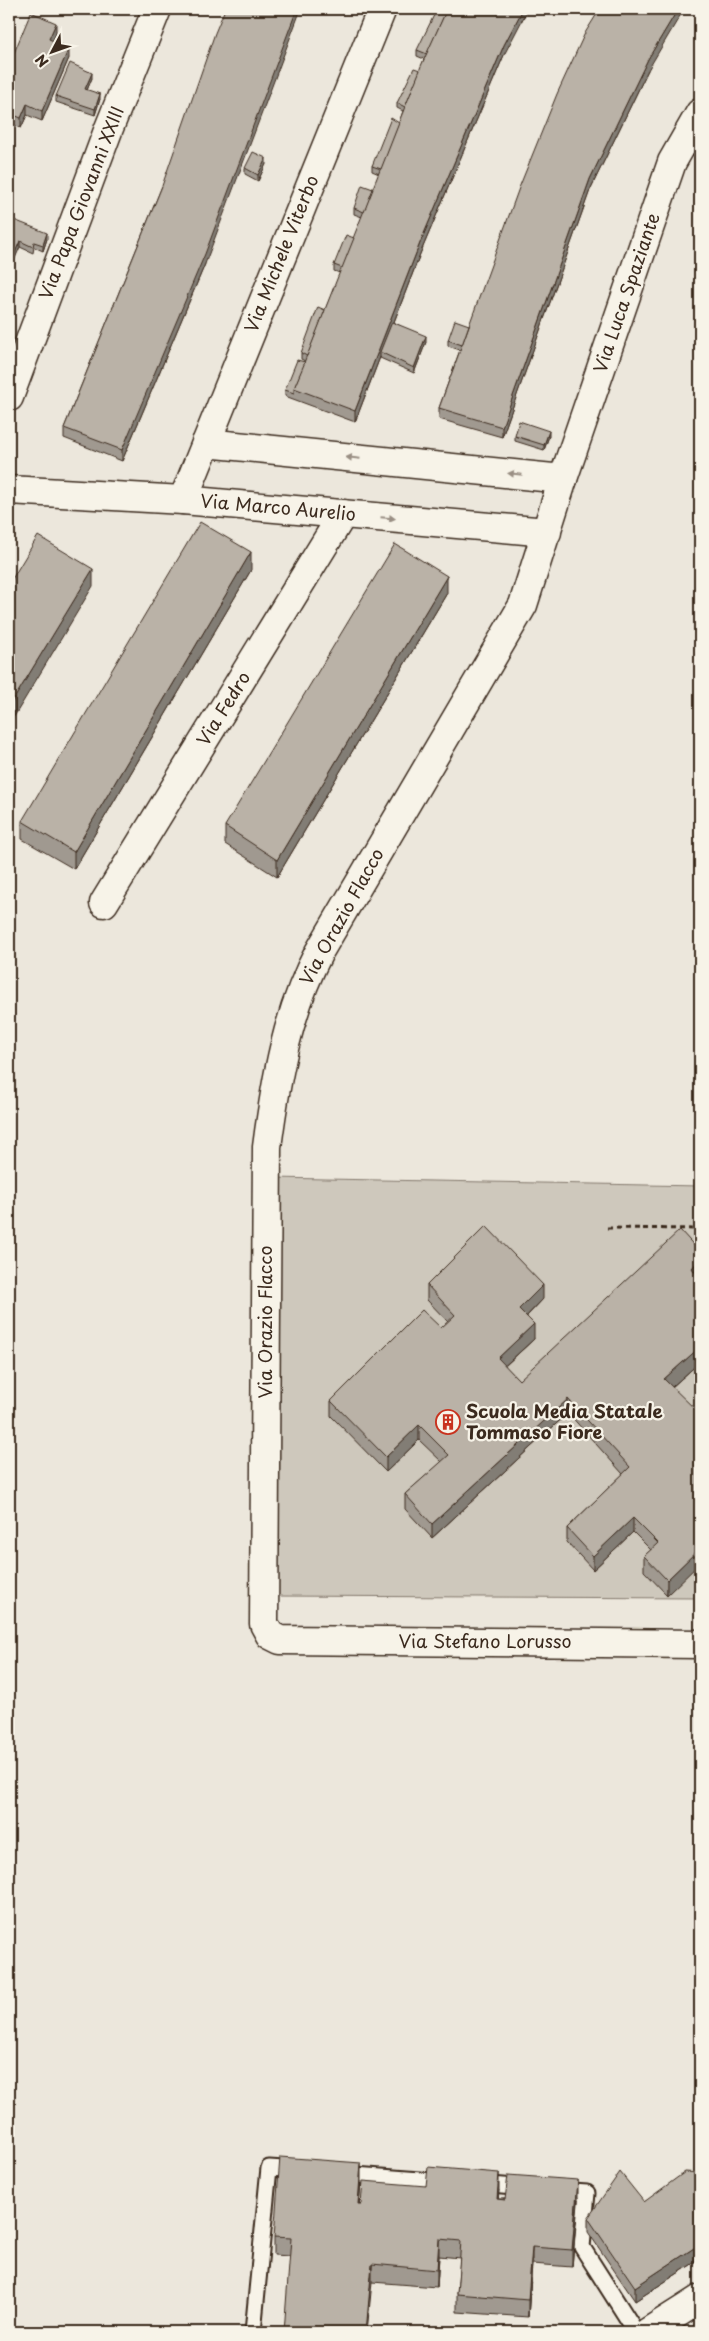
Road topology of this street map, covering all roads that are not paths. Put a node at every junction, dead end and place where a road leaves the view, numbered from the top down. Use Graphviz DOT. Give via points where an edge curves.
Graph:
graph roads {
  1 [pos="156,9"];
  2 [pos="382,9"];
  3 [pos="700,113"];
  4 [pos="9,397"];
  5 [pos="206,443"];
  6 [pos="563,479"];
  7 [pos="9,490"];
  8 [pos="183,500"];
  9 [pos="344,514"];
  10 [pos="548,532"];
  11 [pos="104,903"];
  12 [pos="270,1635"];
  13 [pos="700,1644"];
  14 [pos="700,2299"];
  15 [pos="254,2332"];
  16 [pos="636,2332"];
  17 [pos="648,2332"];
  1 -- 4 [label="street, Via Papa Giovanni XXIII"];
  2 -- 5 [label="street, Via Michele Viterbo"];
  3 -- 6 [label="street, Via Luca Spaziante" via="672,162"];
  6 -- 5 [label="street, one-way"];
  5 -- 8 [label="street, Via Michele Viterbo"];
  6 -- 10 [label="street, Via Orazio Flacco"];
  7 -- 8 [label="street, Via Marco Aurelio"];
  8 -- 9 [label="street, Via Marco Aurelio"];
  9 -- 10 [label="street, Via Marco Aurelio, one-way"];
  9 -- 11 [label="street, Via Fedro"];
  10 -- 12 [label="street, Via Orazio Flacco" via="523,605 320,952 304,981 291,1020 276,1080 267,1147 264,1624"];
  12 -- 13 [label="street, Via Stefano Lorusso" via="280,1640"];
  14 -- 17 [label="street"];
  15 -- 16 [label="lane" via="269,2168 587,2193 582,2247"];
}
